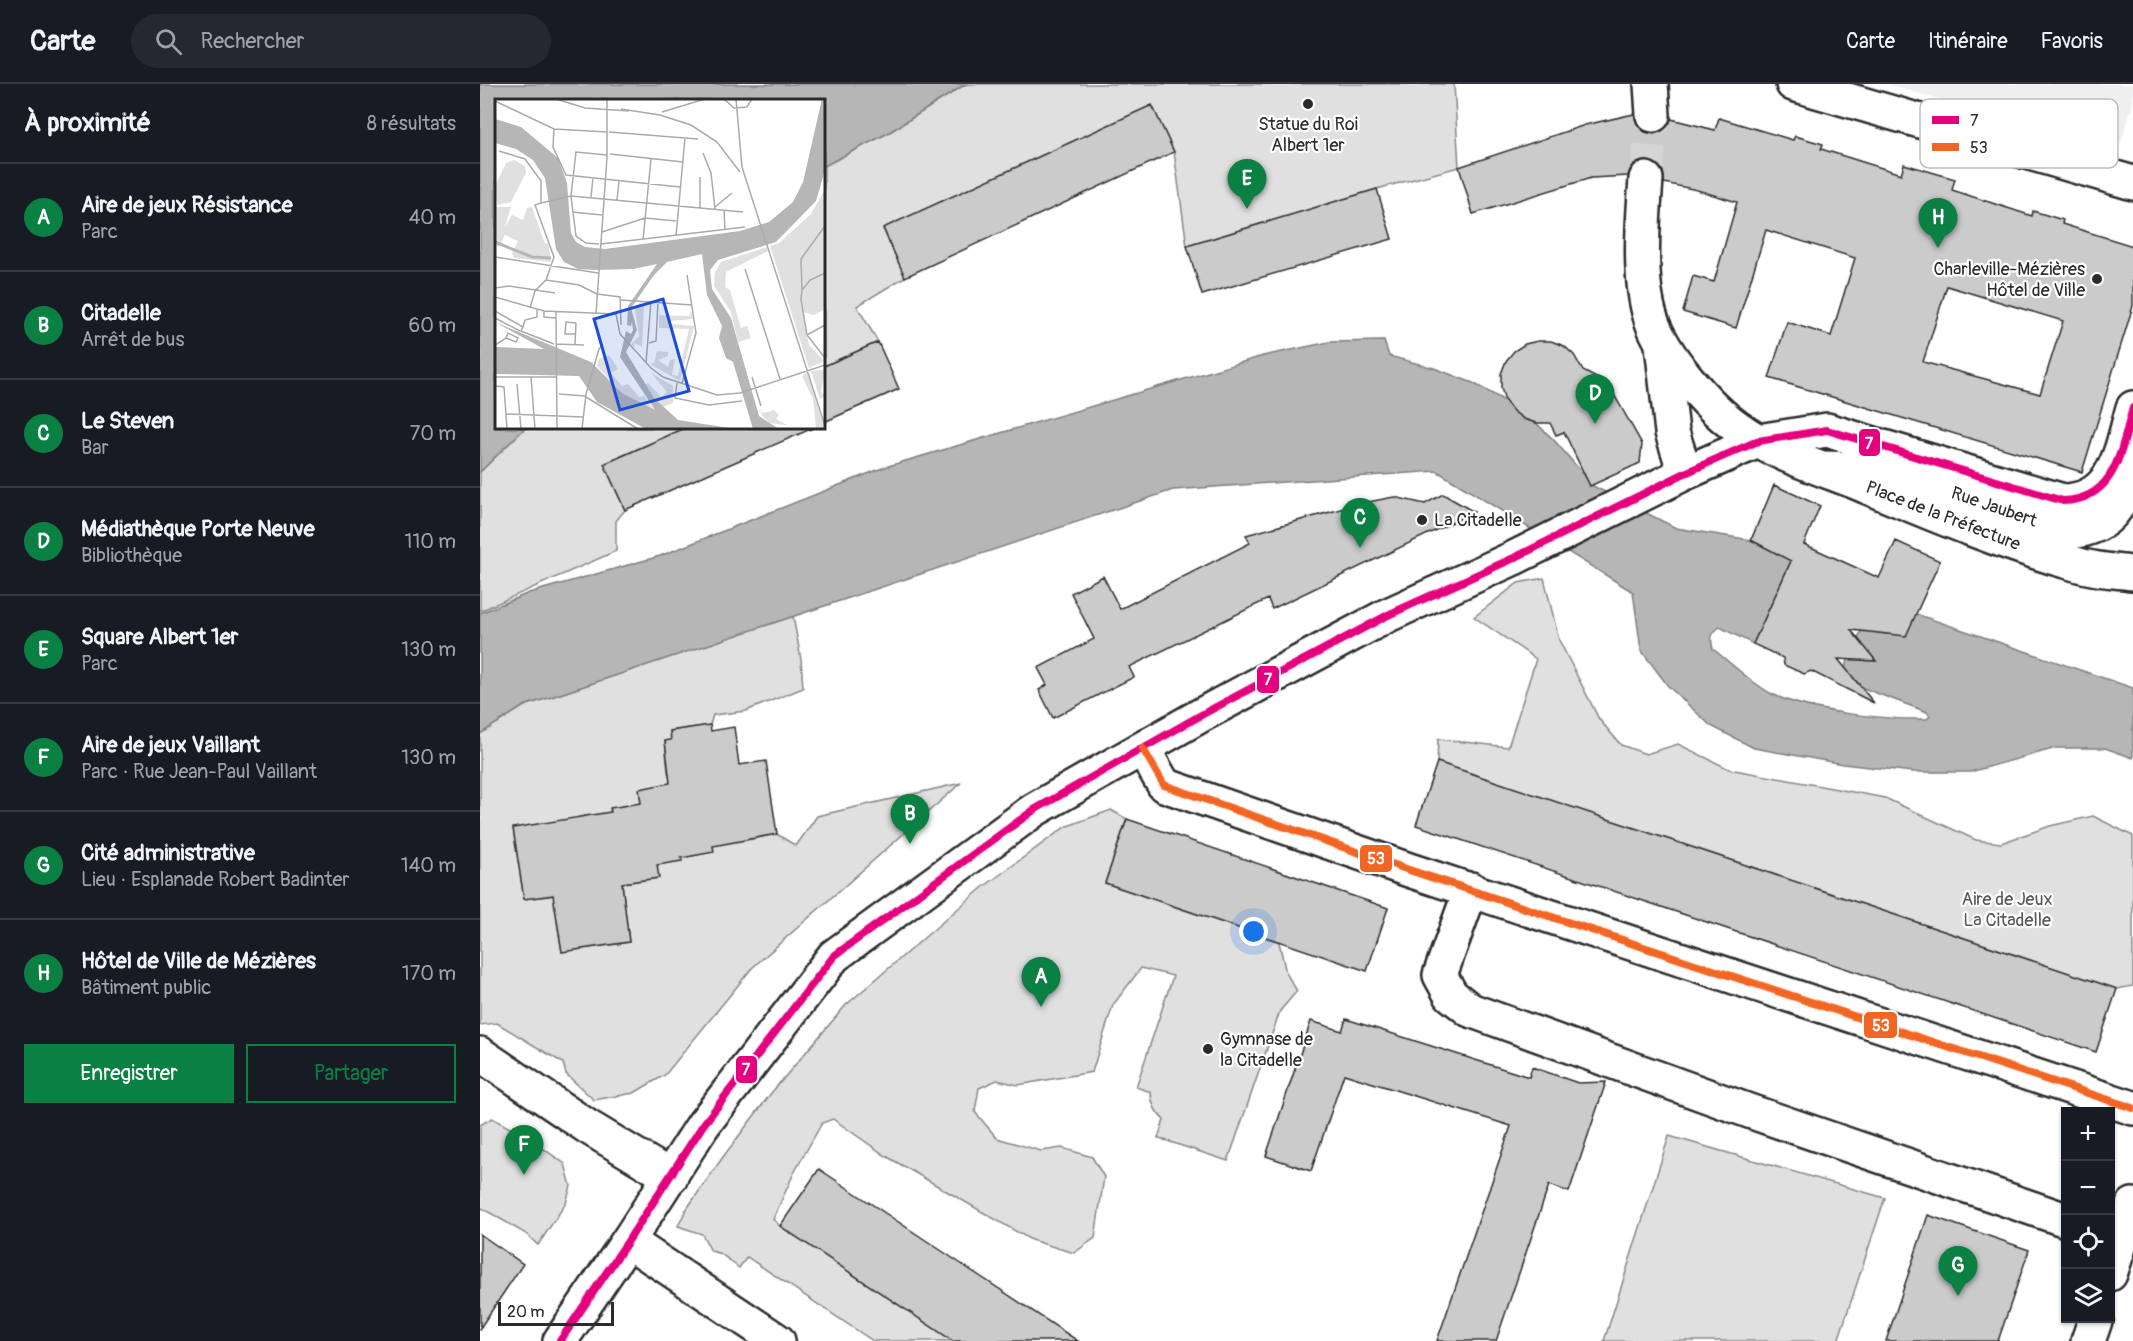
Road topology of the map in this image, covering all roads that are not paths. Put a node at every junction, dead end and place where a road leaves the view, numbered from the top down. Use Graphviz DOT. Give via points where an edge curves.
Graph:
graph roads {
  1 [pos="1793,84"];
  2 [pos="1920,121"];
  3 [pos="2081,168"];
  4 [pos="1646,179"];
  5 [pos="2133,183"];
  6 [pos="1661,340"];
  7 [pos="2133,408"];
  8 [pos="1758,441"];
  9 [pos="2133,466"];
  10 [pos="1820,468"];
  11 [pos="1685,473"];
  12 [pos="2133,573"];
  13 [pos="1143,749"];
  14 [pos="1472,889"];
  15 [pos="480,1054"];
  16 [pos="2133,1108"];
  17 [pos="671,1177"];
  18 [pos="2133,1204"];
  19 [pos="2061,1218"];
  20 [pos="2116,1238"];
  21 [pos="628,1241"];
  22 [pos="2111,1269"];
  23 [pos="2094,1323"];
  24 [pos="560,1341"];
  25 [pos="778,1341"];
  26 [pos="2088,1341"];
  1 -- 2 [label="main road"];
  3 -- 5 [label="main road"];
  4 -- 6 [label="main road, Place de la Préfecture" via="1645,289 1651,320"];
  6 -- 8 [label="main road, Place de la Préfecture" via="1717,410"];
  6 -- 11 [label="main road, Place de la Préfecture" via="1672,432"];
  7 -- 8 [label="main road" via="2109,480 2089,496 2074,501 2063,501 1827,430"];
  8 -- 10 [label="main road, Place de la Préfecture"];
  8 -- 11 [label="main road"];
  9 -- 10 [label="main road, Rue Jaubert" via="2124,495 2106,521 2089,530 2071,532 1886,470"];
  10 -- 12 [label="main road, Place de la Préfecture" via="1972,530 2081,566"];
  11 -- 13 [label="main road" via="1388,615"];
  13 -- 14 [label="main road" via="1164,785"];
  13 -- 17 [label="main road" via="1034,810 834,956 703,1125"];
  14 -- 16 [label="main road"];
  14 -- 19 [label="main road" via="1440,975 1451,995 1470,1010"];
  15 -- 17 [label="main road"];
  17 -- 21 [label="main road"];
  18 -- 20 [label="main road"];
  20 -- 22 [label="main road"];
  21 -- 24 [label="main road"];
  21 -- 25 [label="main road"];
  23 -- 26 [label="main road"];
}
